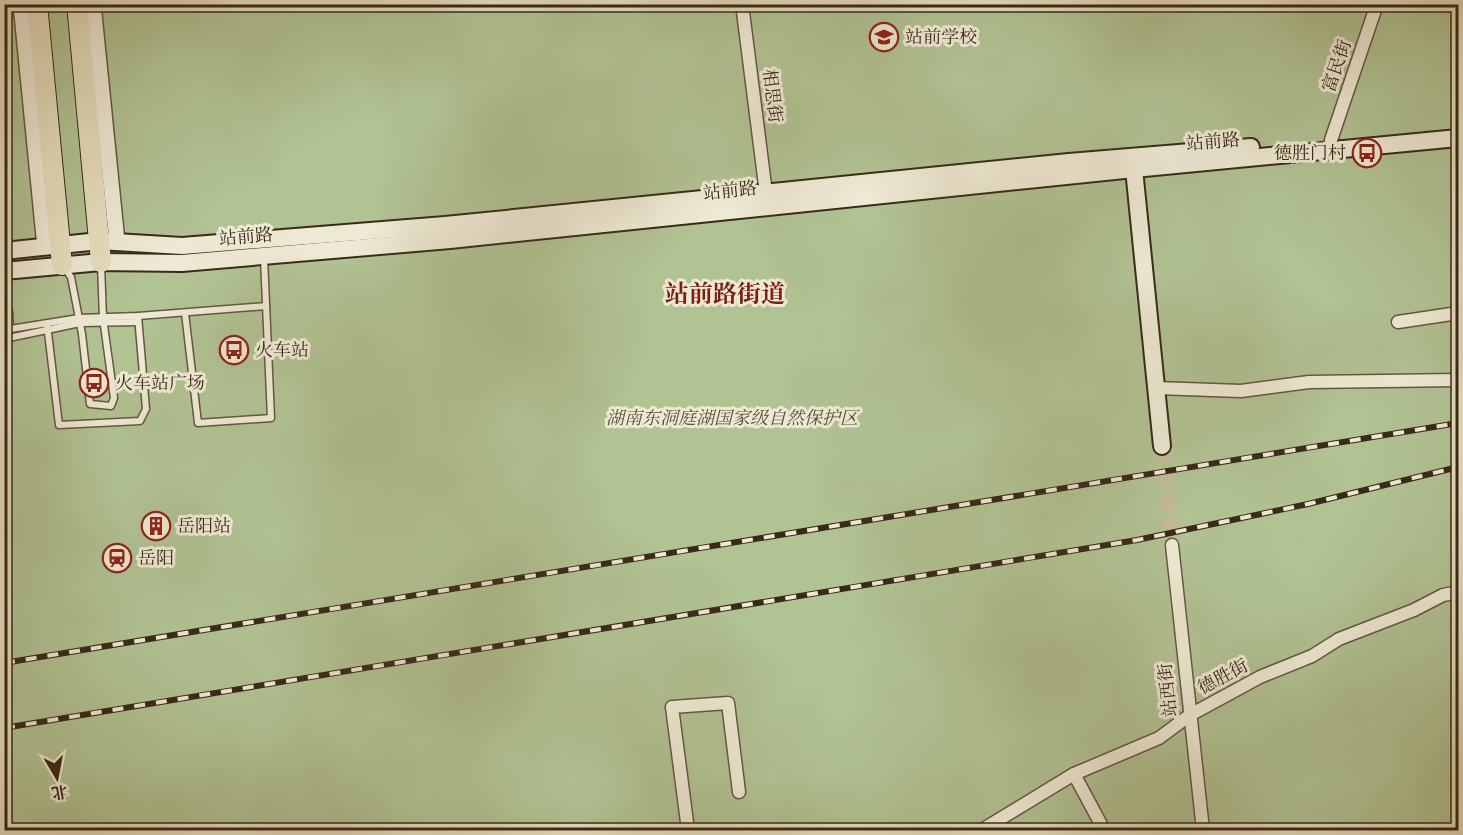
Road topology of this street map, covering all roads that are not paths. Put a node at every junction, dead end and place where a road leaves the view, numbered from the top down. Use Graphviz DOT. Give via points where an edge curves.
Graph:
graph roads {
  1 [pos="21,4"];
  2 [pos="37,4"];
  3 [pos="77,4"];
  4 [pos="93,4"];
  5 [pos="742,4"];
  6 [pos="1377,4"];
  7 [pos="1458,128"];
  8 [pos="1458,138"];
  9 [pos="1330,140"];
  10 [pos="1134,169"];
  11 [pos="766,193"];
  12 [pos="108,242"];
  13 [pos="53,246"];
  14 [pos="4,251"];
  15 [pos="264,255"];
  16 [pos="101,262"];
  17 [pos="63,265"];
  18 [pos="4,271"];
  19 [pos="266,306"];
  20 [pos="4,312"];
  21 [pos="185,313"];
  22 [pos="1458,313"];
  23 [pos="138,319"];
  24 [pos="104,320"];
  25 [pos="79,321"];
  26 [pos="1398,322"];
  27 [pos="47,328"];
  28 [pos="7,330"];
  29 [pos="4,339"];
  30 [pos="1458,380"];
  31 [pos="1156,388"];
  32 [pos="1162,446"];
  33 [pos="1172,545"];
  34 [pos="1458,592"];
  35 [pos="1190,715"];
  36 [pos="1074,774"];
  37 [pos="739,792"];
  38 [pos="688,831"];
  39 [pos="982,831"];
  40 [pos="1104,831"];
  41 [pos="1203,831"];
  1 -- 13 [label="street"];
  2 -- 13 [label="main road"];
  3 -- 12 [label="main road"];
  4 -- 12 [label="street"];
  5 -- 11 [label="street, 相思街"];
  6 -- 9 [label="street, 富民街"];
  7 -- 9 [label="main road, 站前路"];
  8 -- 10 [label="main road, 站前路"];
  9 -- 11 [label="main road, 站前路"];
  10 -- 15 [label="main road, 站前路" via="450,240"];
  10 -- 31 [label="main road"];
  11 -- 12 [label="main road, 站前路" via="182,246"];
  12 -- 13 [label="main road, 站前路"];
  12 -- 16 [label="main road"];
  13 -- 14 [label="main road, 站前路"];
  13 -- 17 [label="main road"];
  15 -- 16 [label="main road, 站前路" via="182,262"];
  15 -- 19 [label="lane"];
  16 -- 17 [label="main road, 站前路"];
  16 -- 24 [label="lane"];
  17 -- 18 [label="main road, 站前路"];
  17 -- 25 [label="lane" via="71,277"];
  19 -- 21 [label="lane"];
  19 -- 21 [label="lane" via="271,418 198,423"];
  20 -- 28 [label="lane" via="9,312"];
  21 -- 23 [label="lane"];
  22 -- 26 [label="street"];
  23 -- 24 [label="lane"];
  23 -- 27 [label="lane" via="146,409 141,421 58,425"];
  24 -- 25 [label="lane"];
  24 -- 25 [label="lane" via="114,398 111,406 90,404"];
  25 -- 27 [label="lane"];
  27 -- 28 [label="lane"];
  27 -- 29 [label="lane"];
  30 -- 31 [label="street" via="1309,382 1241,390"];
  31 -- 32 [label="main road"];
  33 -- 35 [label="street, 站西街"];
  34 -- 35 [label="street, 德胜街" via="1339,639"];
  35 -- 36 [label="street, 德胜街" via="1159,738"];
  35 -- 41 [label="street, 站西街"];
  36 -- 39 [label="street, 德胜街"];
  36 -- 40 [label="street"];
  37 -- 38 [label="street" via="728,703 672,706"];
}
